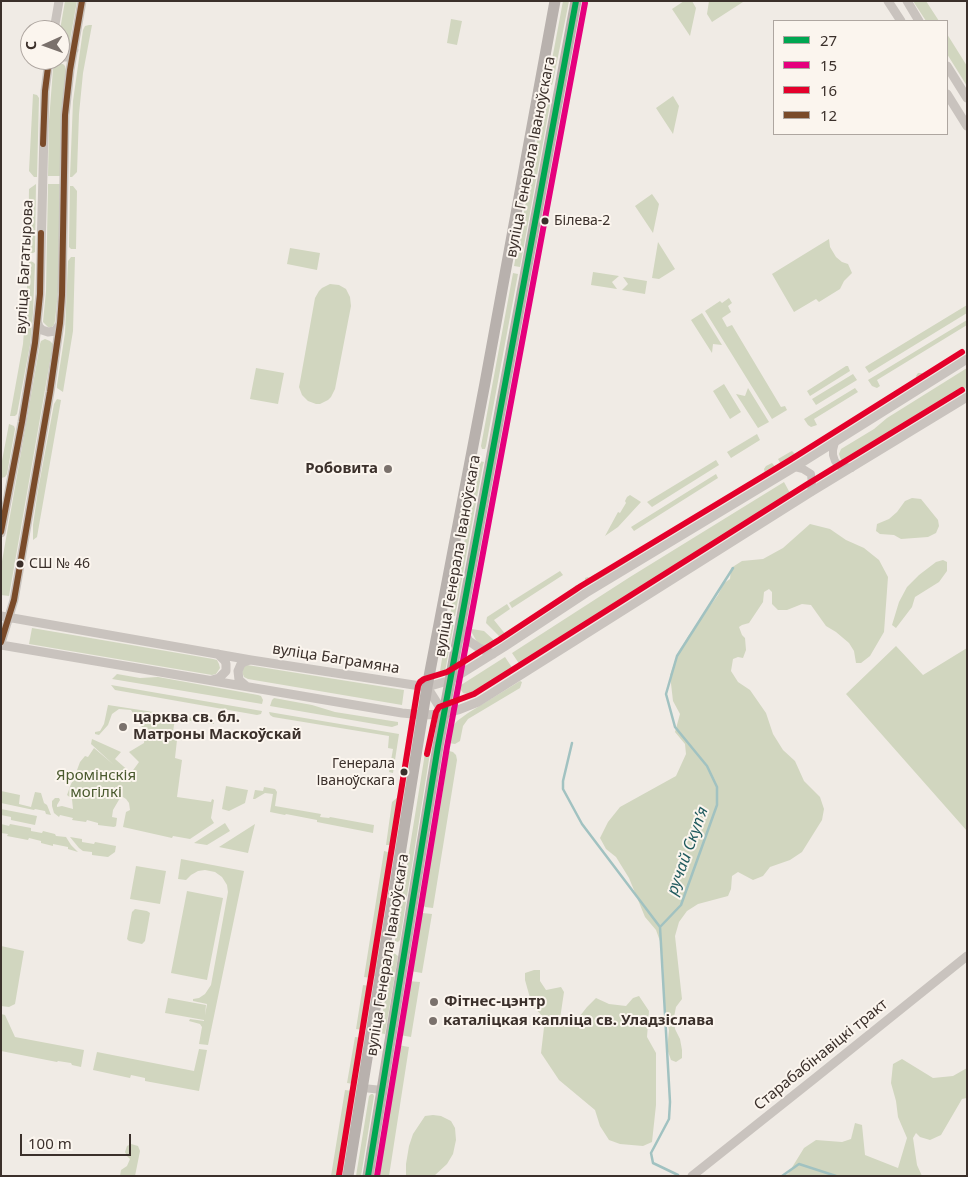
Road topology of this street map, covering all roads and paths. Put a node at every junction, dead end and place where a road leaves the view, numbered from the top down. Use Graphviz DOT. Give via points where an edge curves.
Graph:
graph roads {
  1 [pos="59,1"];
  2 [pos="82,1"];
  3 [pos="555,1"];
  4 [pos="576,1"];
  5 [pos="888,1"];
  6 [pos="907,1"];
  7 [pos="56,20"];
  8 [pos="900,20"];
  9 [pos="918,20"];
  10 [pos="74,50"];
  11 [pos="70,55"];
  12 [pos="948,68"];
  13 [pos="48,70"];
  14 [pos="70,70"];
  15 [pos="541,79"];
  16 [pos="561,83"];
  17 [pos="948,96"];
  18 [pos="967,98"];
  19 [pos="537,100"];
  20 [pos="557,104"];
  21 [pos="967,126"];
  22 [pos="37,321"];
  23 [pos="60,323"];
  24 [pos="35,343"];
  25 [pos="57,346"];
  26 [pos="967,359"];
  27 [pos="967,397"];
  28 [pos="473,442"];
  29 [pos="835,442"];
  30 [pos="493,446"];
  31 [pos="469,463"];
  32 [pos="489,467"];
  33 [pos="794,467"];
  34 [pos="851,468"];
  35 [pos="811,492"];
  36 [pos="1,533"];
  37 [pos="5,617"];
  38 [pos="460,627"];
  39 [pos="1,644"];
  40 [pos="213,653"];
  41 [pos="493,654"];
  42 [pos="251,660"];
  43 [pos="210,680"];
  44 [pos="451,680"];
  45 [pos="247,686"];
  46 [pos="427,687"];
  47 [pos="444,714"];
  48 [pos="423,715"];
  49 [pos="388,936"];
  50 [pos="407,938"];
  51 [pos="384,955"];
  52 [pos="967,956"];
  53 [pos="404,958"];
  54 [pos="363,1088"];
  55 [pos="382,1090"];
  56 [pos="348,1176"];
  57 [pos="368,1176"];
  58 [pos="692,1176"];
  1 -- 7 [label="street"];
  2 -- 10 [label="street"];
  3 -- 15 [label="main road, вуліца Генерала Іваноўскага"];
  4 -- 16 [label="main road, вуліца Генерала Іваноўскага"];
  5 -- 8 [label="street"];
  6 -- 9 [label="street"];
  10 -- 11 [label="street"];
  10 -- 14 [label="street"];
  12 -- 18 [label="street"];
  13 -- 22 [label="street, вуліца Багатырова"];
  14 -- 23 [label="street" via="65,115"];
  15 -- 16 [label="main road" via="550,89"];
  15 -- 19 [label="main road, вуліца Генерала Іваноўскага"];
  16 -- 20 [label="main road, вуліца Генерала Іваноўскага"];
  17 -- 21 [label="street"];
  19 -- 20 [label="main road" via="549,93"];
  19 -- 28 [label="main road, вуліца Генерала Іваноўскага"];
  20 -- 30 [label="main road, вуліца Генерала Іваноўскага"];
  22 -- 23 [label="street" via="39,327 48,332 57,329"];
  22 -- 24 [label="street, вуліца Багатырова"];
  23 -- 25 [label="street"];
  24 -- 25 [label="street" via="48,336 55,340"];
  24 -- 36 [label="street, вуліца Багатырова"];
  25 -- 37 [label="street" via="14,600"];
  26 -- 29 [label="street, вуліца Баграмяна"];
  27 -- 34 [label="street"];
  28 -- 30 [label="main road" via="480,452 488,452"];
  28 -- 31 [label="main road, вуліца Генерала Іваноўскага"];
  29 -- 33 [label="street, вуліца Баграмяна"];
  29 -- 34 [label="street" via="835,461 839,466"];
  30 -- 32 [label="main road, вуліца Генерала Іваноўскага"];
  31 -- 32 [label="main road" via="479,456 488,462"];
  31 -- 46 [label="main road, вуліца Генерала Іваноўскага"];
  32 -- 38 [label="main road, вуліца Генерала Іваноўскага"];
  33 -- 35 [label="street" via="811,474"];
  33 -- 41 [label="street, вуліца Баграмяна" via="586,593"];
  34 -- 35 [label="street"];
  35 -- 47 [label="street" via="478,702"];
  37 -- 39 [label="street"];
  37 -- 40 [label="street, вуліца Баграмяна"];
  38 -- 41 [label="street" via="469,641"];
  38 -- 44 [label="main road, вуліца Генерала Іваноўскага"];
  39 -- 43 [label="street"];
  40 -- 42 [label="street, вуліца Баграмяна"];
  40 -- 43 [label="street" via="223,658 226,667 220,678"];
  41 -- 44 [label="street, вуліца Баграмяна"];
  42 -- 45 [label="street" via="241,664 238,671 239,680"];
  42 -- 46 [label="street, вуліца Баграмяна"];
  43 -- 45 [label="street"];
  44 -- 46 [label="street, вуліца Баграмяна"];
  44 -- 47 [label="main road, вуліца Генерала Іваноўскага"];
  45 -- 48 [label="street"];
  46 -- 47 [label="street"];
  46 -- 48 [label="main road, вуліца Генерала Іваноўскага"];
  47 -- 48 [label="street"];
  47 -- 50 [label="main road, вуліца Генерала Іваноўскага"];
  48 -- 49 [label="main road, вуліца Генерала Іваноўскага"];
  49 -- 50 [label="main road" via="396,946"];
  49 -- 51 [label="main road, вуліца Генерала Іваноўскага"];
  50 -- 53 [label="main road, вуліца Генерала Іваноўскага"];
  51 -- 53 [label="main road" via="396,950"];
  51 -- 54 [label="main road, вуліца Генерала Іваноўскага"];
  52 -- 58 [label="street, Старабабінавіцкі тракт"];
  53 -- 55 [label="main road, вуліца Генерала Іваноўскага"];
  54 -- 55 [label="street"];
  54 -- 56 [label="main road, вуліца Генерала Іваноўскага"];
  55 -- 57 [label="main road, вуліца Генерала Іваноўскага"];
}
